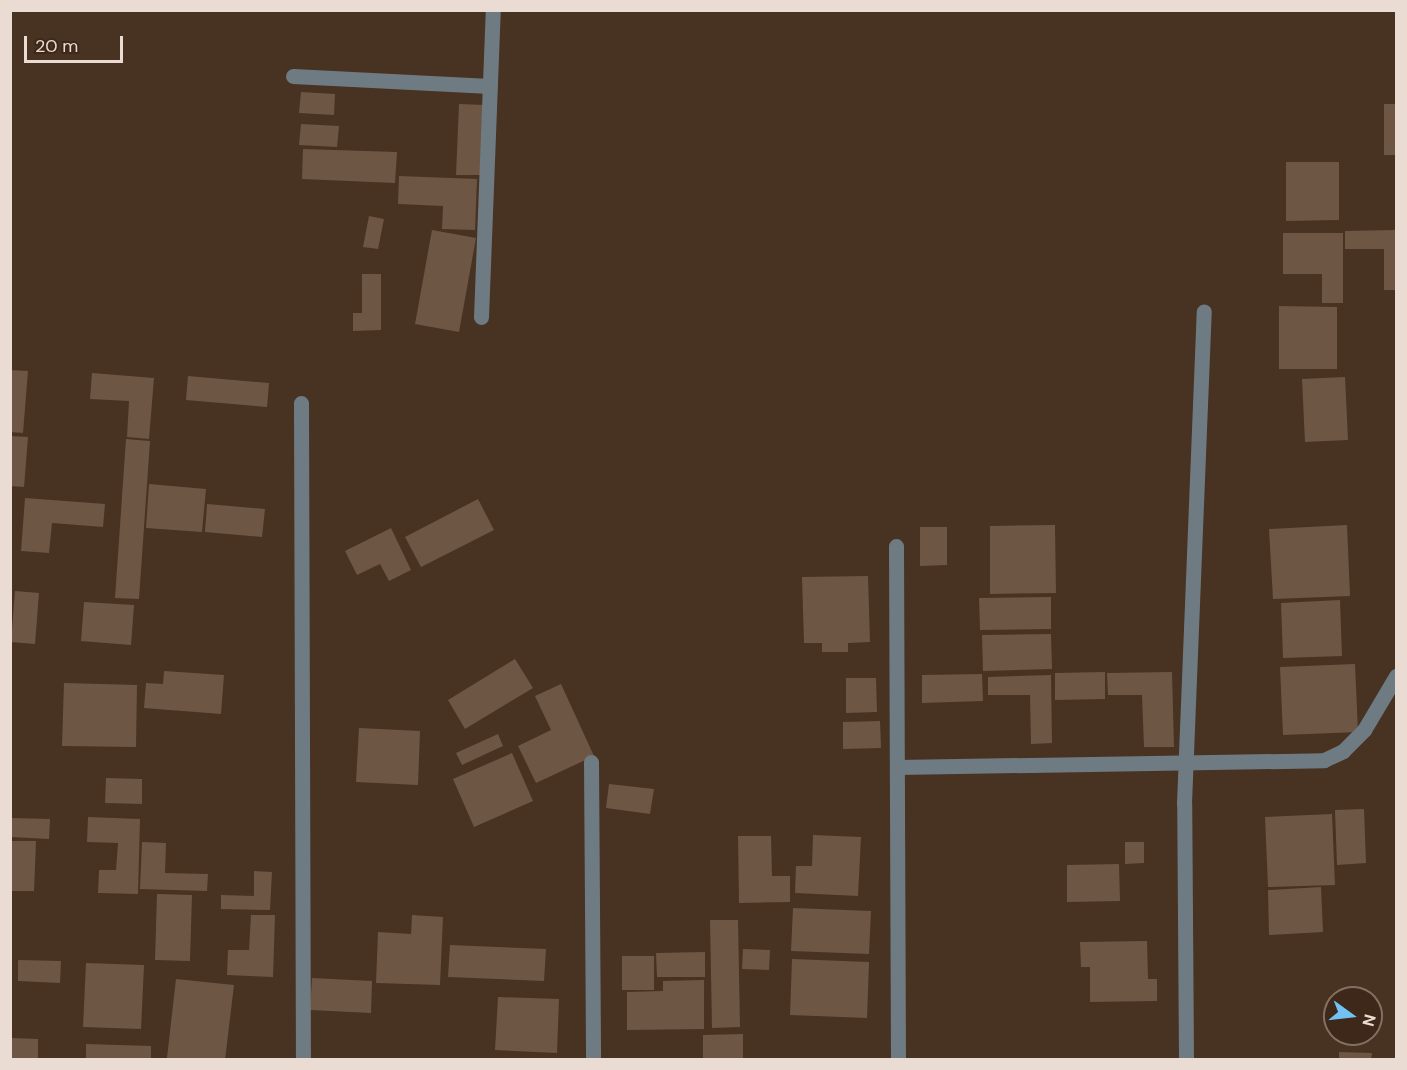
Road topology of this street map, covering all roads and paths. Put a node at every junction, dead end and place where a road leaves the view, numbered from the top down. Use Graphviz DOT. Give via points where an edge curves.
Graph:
graph roads {
  1 [pos="493,10"];
  2 [pos="293,76"];
  3 [pos="490,86"];
  4 [pos="1204,311"];
  5 [pos="481,316"];
  6 [pos="301,403"];
  7 [pos="896,546"];
  8 [pos="1396,676"];
  9 [pos="591,762"];
  10 [pos="1187,765"];
  11 [pos="897,767"];
  12 [pos="303,1059"];
  13 [pos="593,1059"];
  14 [pos="898,1059"];
  15 [pos="1186,1059"];
  1 -- 3 [label="street"];
  2 -- 3 [label="street"];
  3 -- 5 [label="street"];
  4 -- 10 [label="street"];
  6 -- 12 [label="street"];
  7 -- 11 [label="street"];
  8 -- 10 [label="street" via="1364,730 1343,751 1324,760"];
  9 -- 13 [label="street"];
  10 -- 11 [label="street"];
  10 -- 15 [label="street"];
  11 -- 14 [label="street"];
}
